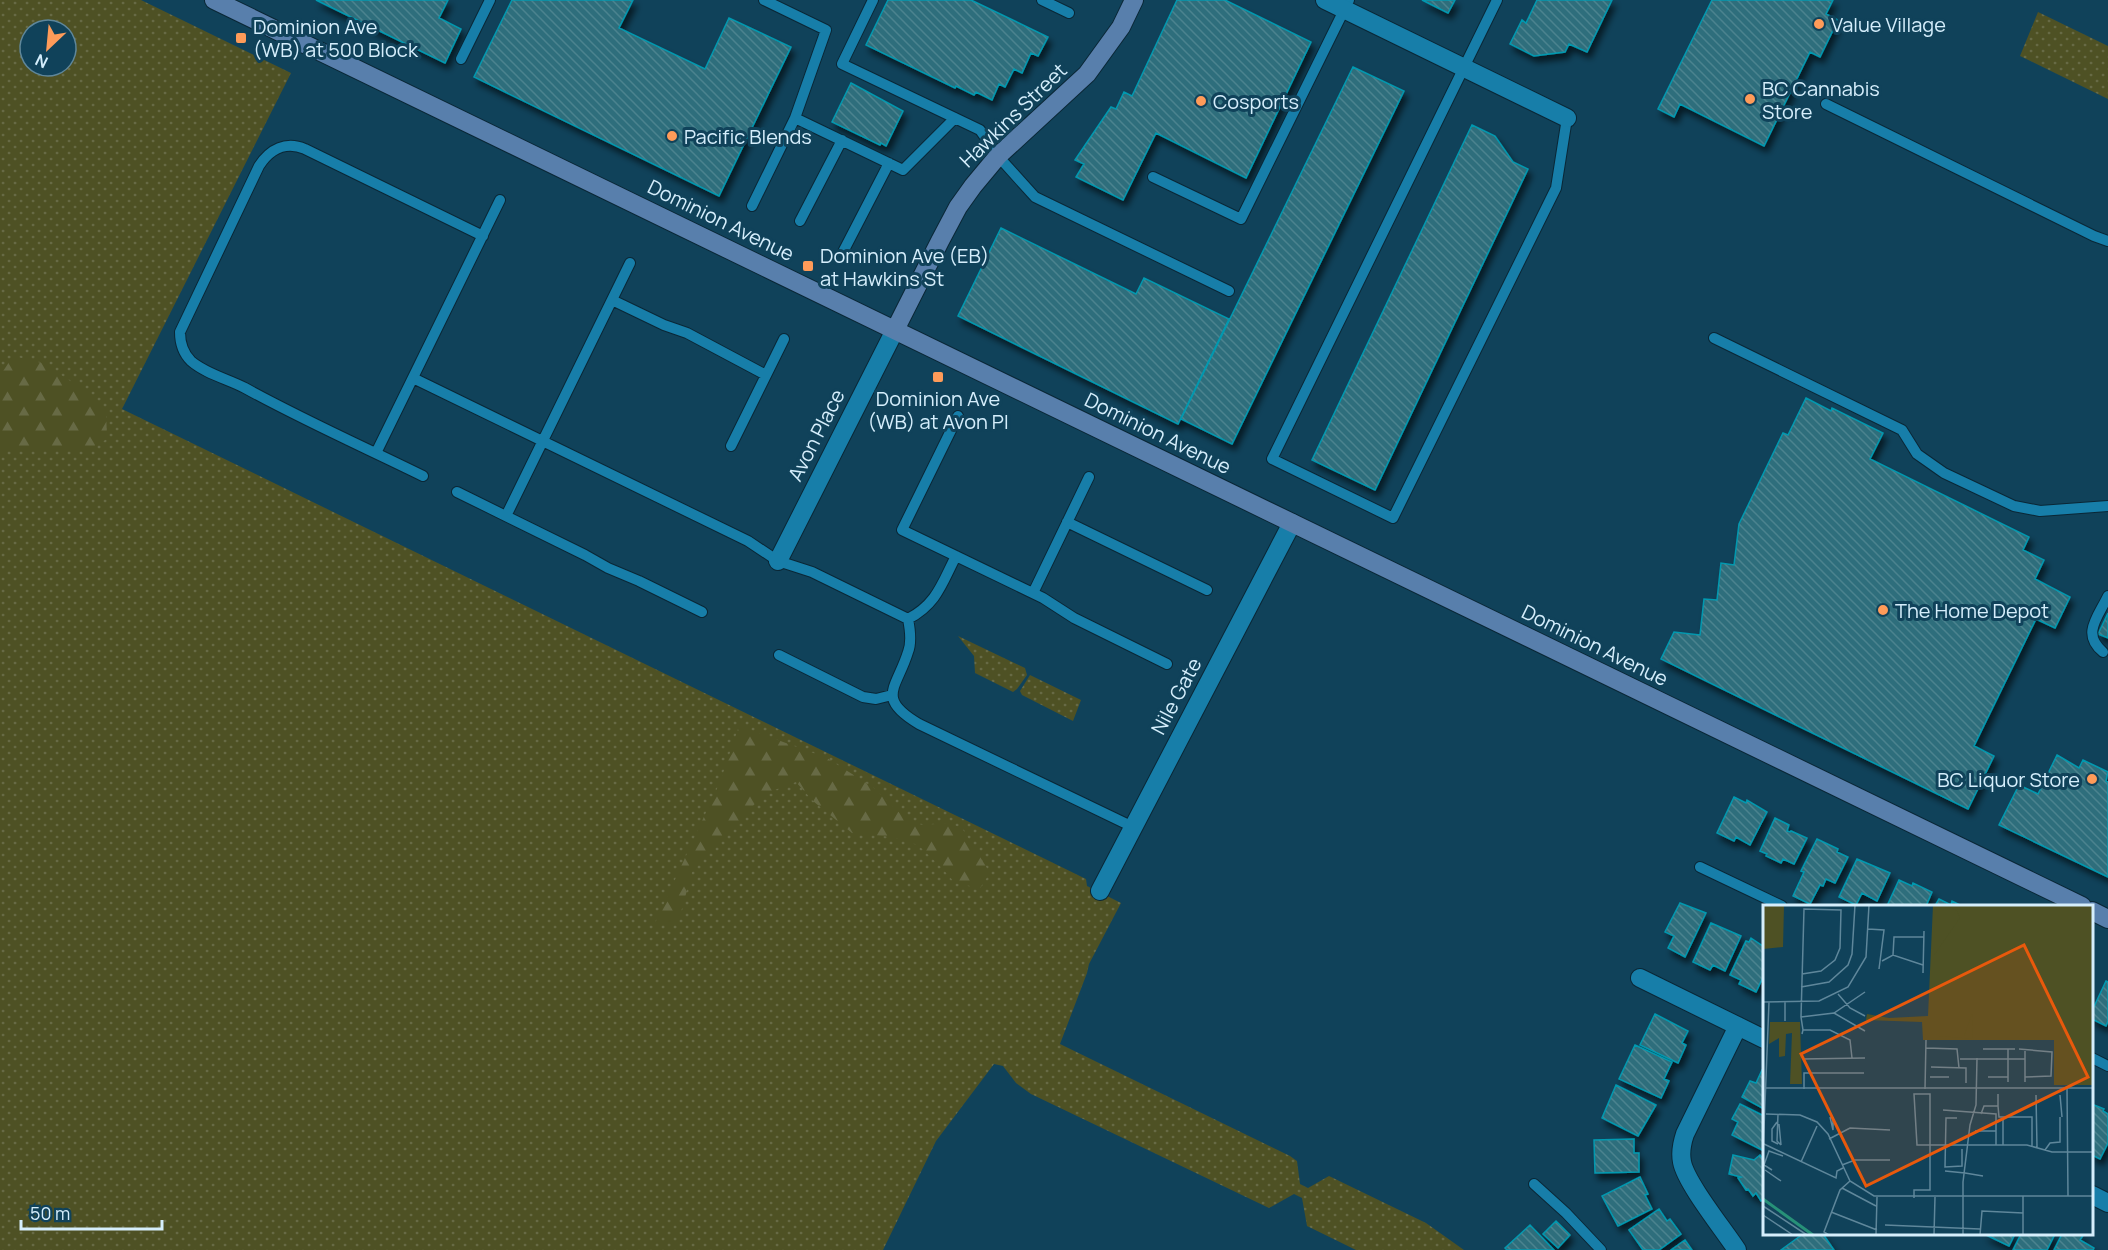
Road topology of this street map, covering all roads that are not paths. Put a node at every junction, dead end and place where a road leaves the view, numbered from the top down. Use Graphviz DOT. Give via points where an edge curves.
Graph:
graph roads {
  1 [pos="214,0"];
  2 [pos="490,0"];
  3 [pos="764,0"];
  4 [pos="873,0"];
  5 [pos="1042,0"];
  6 [pos="1134,0"];
  7 [pos="1325,0"];
  8 [pos="1497,0"];
  9 [pos="1347,5"];
  10 [pos="1069,13"];
  11 [pos="461,59"];
  12 [pos="1464,68"];
  13 [pos="1826,104"];
  14 [pos="795,118"];
  15 [pos="955,118"];
  16 [pos="1567,118"];
  17 [pos="842,140"];
  18 [pos="998,156"];
  19 [pos="889,163"];
  20 [pos="1153,177"];
  21 [pos="500,200"];
  22 [pos="752,206"];
  23 [pos="800,221"];
  24 [pos="483,236"];
  25 [pos="2108,241"];
  26 [pos="843,252"];
  27 [pos="630,263"];
  28 [pos="1229,291"];
  29 [pos="612,300"];
  30 [pos="895,330"];
  31 [pos="1714,338"];
  32 [pos="784,339"];
  33 [pos="766,375"];
  34 [pos="413,378"];
  35 [pos="958,416"];
  36 [pos="542,441"];
  37 [pos="731,446"];
  38 [pos="376,453"];
  39 [pos="423,476"];
  40 [pos="1089,477"];
  41 [pos="457,492"];
  42 [pos="2108,506"];
  43 [pos="506,516"];
  44 [pos="1067,522"];
  45 [pos="1292,523"];
  46 [pos="956,556"];
  47 [pos="778,561"];
  48 [pos="1207,590"];
  49 [pos="1032,593"];
  50 [pos="2108,596"];
  51 [pos="702,612"];
  52 [pos="908,619"];
  53 [pos="2103,652"];
  54 [pos="779,656"];
  55 [pos="1167,664"];
  56 [pos="892,695"];
  57 [pos="1133,827"];
  58 [pos="1700,867"];
  59 [pos="1100,891"];
  60 [pos="1780,905"];
  61 [pos="2080,905"];
  62 [pos="2093,912"];
  63 [pos="2108,919"];
  64 [pos="1640,978"];
  65 [pos="1738,1026"];
  66 [pos="1763,1038"];
  67 [pos="2093,1059"];
  68 [pos="2108,1066"];
  69 [pos="1534,1184"];
  70 [pos="2093,1196"];
  71 [pos="2108,1203"];
  72 [pos="1601,1250"];
  73 [pos="1737,1250"];
  1 -- 30 [label="main road, Dominion Avenue"];
  2 -- 11 [label="lane"];
  3 -- 14 [label="lane" via="826,30"];
  4 -- 15 [label="lane" via="842,64"];
  5 -- 10 [label="lane"];
  6 -- 18 [label="main road, Hawkins Street" via="1121,27 1087,74"];
  7 -- 9 [label="street"];
  8 -- 12 [label="lane"];
  9 -- 12 [label="street"];
  9 -- 20 [label="lane" via="1241,219"];
  12 -- 16 [label="street"];
  12 -- 16 [label="lane" via="1272,459 1393,518 1556,188"];
  13 -- 25 [label="lane"];
  14 -- 17 [label="lane"];
  14 -- 22 [label="lane"];
  15 -- 18 [label="lane" via="980,130"];
  15 -- 19 [label="lane" via="903,170"];
  17 -- 19 [label="lane"];
  17 -- 23 [label="lane"];
  18 -- 28 [label="lane" via="1035,197"];
  18 -- 30 [label="main road, Hawkins Street" via="958,207"];
  19 -- 26 [label="lane"];
  21 -- 24 [label="lane"];
  24 -- 34 [label="lane"];
  24 -- 38 [label="lane" via="299,147 274,150 254,176 184,321 180,332 182,347 204,369"];
  27 -- 29 [label="lane"];
  29 -- 33 [label="lane" via="682,330"];
  29 -- 36 [label="lane"];
  30 -- 45 [label="main road, Dominion Avenue"];
  30 -- 47 [label="street, Avon Place"];
  31 -- 42 [label="lane" via="1902,430 1917,454 1944,473 2014,506 2040,511"];
  32 -- 33 [label="lane"];
  33 -- 37 [label="lane"];
  34 -- 36 [label="lane"];
  34 -- 38 [label="lane"];
  35 -- 46 [label="lane" via="902,530"];
  36 -- 43 [label="lane"];
  36 -- 47 [label="lane" via="747,541"];
  38 -- 39 [label="lane"];
  40 -- 44 [label="lane"];
  41 -- 43 [label="lane"];
  43 -- 51 [label="lane"];
  44 -- 48 [label="lane"];
  44 -- 49 [label="lane"];
  45 -- 57 [label="street, Nile Gate"];
  45 -- 61 [label="main road, Dominion Avenue"];
  46 -- 49 [label="lane"];
  46 -- 52 [label="lane" via="933,601"];
  47 -- 52 [label="lane" via="812,572"];
  49 -- 55 [label="lane"];
  50 -- 53 [label="lane" via="2091,638"];
  52 -- 56 [label="lane" via="908,653"];
  54 -- 56 [label="lane" via="863,697"];
  56 -- 57 [label="lane" via="902,712 919,724"];
  57 -- 59 [label="street, Nile Gate"];
  58 -- 60 [label="lane"];
  62 -- 63 [label="main road"];
  64 -- 65 [label="street"];
  65 -- 66 [label="street"];
  65 -- 73 [label="street" via="1685,1134 1681,1152 1687,1175"];
  67 -- 68 [label="lane"];
  69 -- 72 [label="lane"];
  70 -- 71 [label="street"];
}
